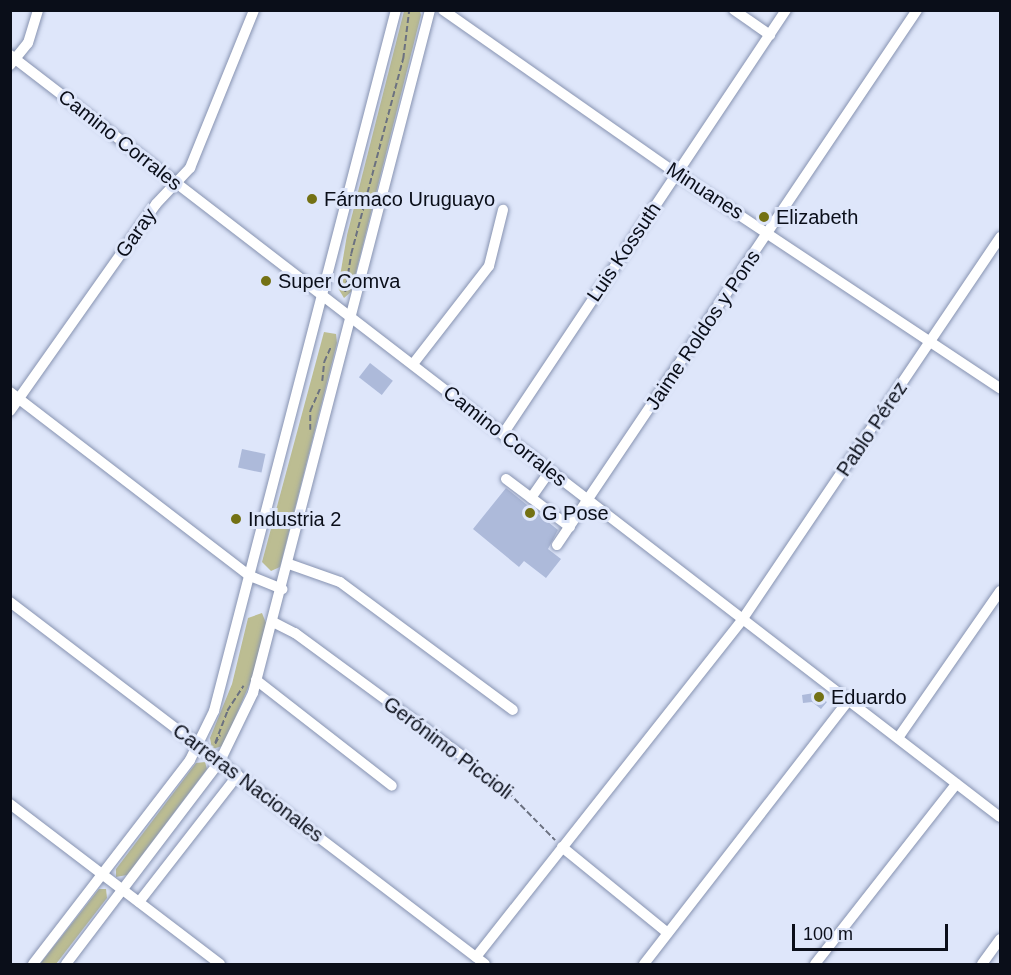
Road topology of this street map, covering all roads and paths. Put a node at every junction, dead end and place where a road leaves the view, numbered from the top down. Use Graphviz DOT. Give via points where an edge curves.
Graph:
graph roads {
  1 [pos="38,10"];
  2 [pos="254,10"];
  3 [pos="396,10"];
  4 [pos="409,10"];
  5 [pos="430,10"];
  6 [pos="443,10"];
  7 [pos="734,10"];
  8 [pos="786,10"];
  9 [pos="917,10"];
  10 [pos="770,34"];
  11 [pos="13,60"];
  12 [pos="676,173"];
  13 [pos="176,183"];
  14 [pos="503,210"];
  15 [pos="768,232"];
  16 [pos="1000,237"];
  17 [pos="324,295"];
  18 [pos="342,309"];
  19 [pos="352,317"];
  20 [pos="334,340"];
  21 [pos="931,342"];
  22 [pos="413,364"];
  23 [pos="1000,388"];
  24 [pos="15,395"];
  25 [pos="10,411"];
  26 [pos="309,434"];
  27 [pos="503,434"];
  28 [pos="550,471"];
  29 [pos="506,479"];
  30 [pos="531,498"];
  31 [pos="589,501"];
  32 [pos="570,527"];
  33 [pos="557,545"];
  34 [pos="289,564"];
  35 [pos="250,576"];
  36 [pos="282,589"];
  37 [pos="1000,591"];
  38 [pos="10,602"];
  39 [pos="742,620"];
  40 [pos="273,622"];
  41 [pos="252,680"];
  42 [pos="849,700"];
  43 [pos="513,710"];
  44 [pos="898,738"];
  45 [pos="199,745"];
  46 [pos="213,746"];
  47 [pos="465,758"];
  48 [pos="220,761"];
  49 [pos="237,775"];
  50 [pos="956,784"];
  51 [pos="392,786"];
  52 [pos="10,804"];
  53 [pos="1000,817"];
  54 [pos="562,847"];
  55 [pos="102,874"];
  56 [pos="123,890"];
  57 [pos="139,902"];
  58 [pos="668,933"];
  59 [pos="1000,939"];
  60 [pos="481,961"];
  61 [pos="33,964"];
  62 [pos="66,964"];
  63 [pos="220,964"];
  64 [pos="644,964"];
  65 [pos="815,964"];
  66 [pos="982,964"];
  1 -- 11 [label="street"];
  2 -- 13 [label="street, Garay" via="190,168"];
  3 -- 17 [label="street"];
  4 -- 18 [label="path" via="403,59 351,254"];
  5 -- 19 [label="street"];
  6 -- 12 [label="street, Minuanes"];
  7 -- 10 [label="street"];
  8 -- 10 [label="street, Luis Kossuth"];
  9 -- 15 [label="street, Jaime Roldos y Pons"];
  10 -- 12 [label="street, Luis Kossuth"];
  11 -- 13 [label="street, Camino Corrales"];
  12 -- 15 [label="street, Minuanes"];
  12 -- 27 [label="street, Luis Kossuth"];
  13 -- 17 [label="street, Camino Corrales"];
  13 -- 24 [label="street, Garay" via="156,204"];
  14 -- 22 [label="street" via="489,266"];
  15 -- 21 [label="street, Minuanes"];
  15 -- 31 [label="street, Jaime Roldos y Pons"];
  16 -- 21 [label="street, Pablo Pérez"];
  17 -- 18 [label="street, Camino Corrales"];
  17 -- 35 [label="street"];
  18 -- 19 [label="street, Camino Corrales"];
  19 -- 22 [label="street, Camino Corrales"];
  19 -- 34 [label="street"];
  20 -- 26 [label="path" via="324,362 322,386 310,411"];
  21 -- 23 [label="street, Minuanes"];
  21 -- 39 [label="street, Pablo Pérez"];
  22 -- 27 [label="street, Camino Corrales"];
  24 -- 25 [label="street, Garay"];
  24 -- 35 [label="street"];
  27 -- 28 [label="street, Camino Corrales"];
  28 -- 30 [label="street"];
  28 -- 31 [label="street, Camino Corrales"];
  29 -- 30 [label="street"];
  30 -- 32 [label="street"];
  31 -- 32 [label="street, Jaime Roldos y Pons"];
  31 -- 39 [label="street, Camino Corrales"];
  32 -- 33 [label="street, Jaime Roldos y Pons"];
  34 -- 36 [label="street"];
  34 -- 43 [label="street" via="340,582"];
  35 -- 36 [label="street"];
  35 -- 45 [label="street" via="214,711"];
  36 -- 40 [label="street"];
  37 -- 44 [label="street"];
  38 -- 45 [label="street, Carreras Nacionales"];
  39 -- 42 [label="street, Camino Corrales"];
  39 -- 54 [label="street, Pablo Pérez"];
  40 -- 41 [label="street"];
  40 -- 47 [label="street, Gerónimo Piccioli" via="295,633"];
  41 -- 46 [label="path" via="227,711"];
  41 -- 48 [label="street" via="245,713"];
  41 -- 51 [label="street"];
  42 -- 44 [label="street, Camino Corrales"];
  42 -- 58 [label="street"];
  44 -- 50 [label="street, Camino Corrales"];
  45 -- 48 [label="street, Carreras Nacionales"];
  45 -- 55 [label="street"];
  47 -- 54 [label="path, Gerónimo Piccioli" via="502,786"];
  48 -- 49 [label="street, Carreras Nacionales"];
  48 -- 56 [label="street"];
  49 -- 57 [label="street"];
  49 -- 60 [label="street, Carreras Nacionales"];
  50 -- 53 [label="street, Camino Corrales"];
  50 -- 65 [label="street"];
  52 -- 55 [label="street"];
  54 -- 58 [label="street"];
  54 -- 60 [label="street, Pablo Pérez"];
  55 -- 56 [label="street"];
  55 -- 61 [label="street"];
  56 -- 57 [label="street"];
  56 -- 62 [label="street"];
  57 -- 63 [label="street"];
  58 -- 64 [label="street"];
  59 -- 66 [label="street"];
}
